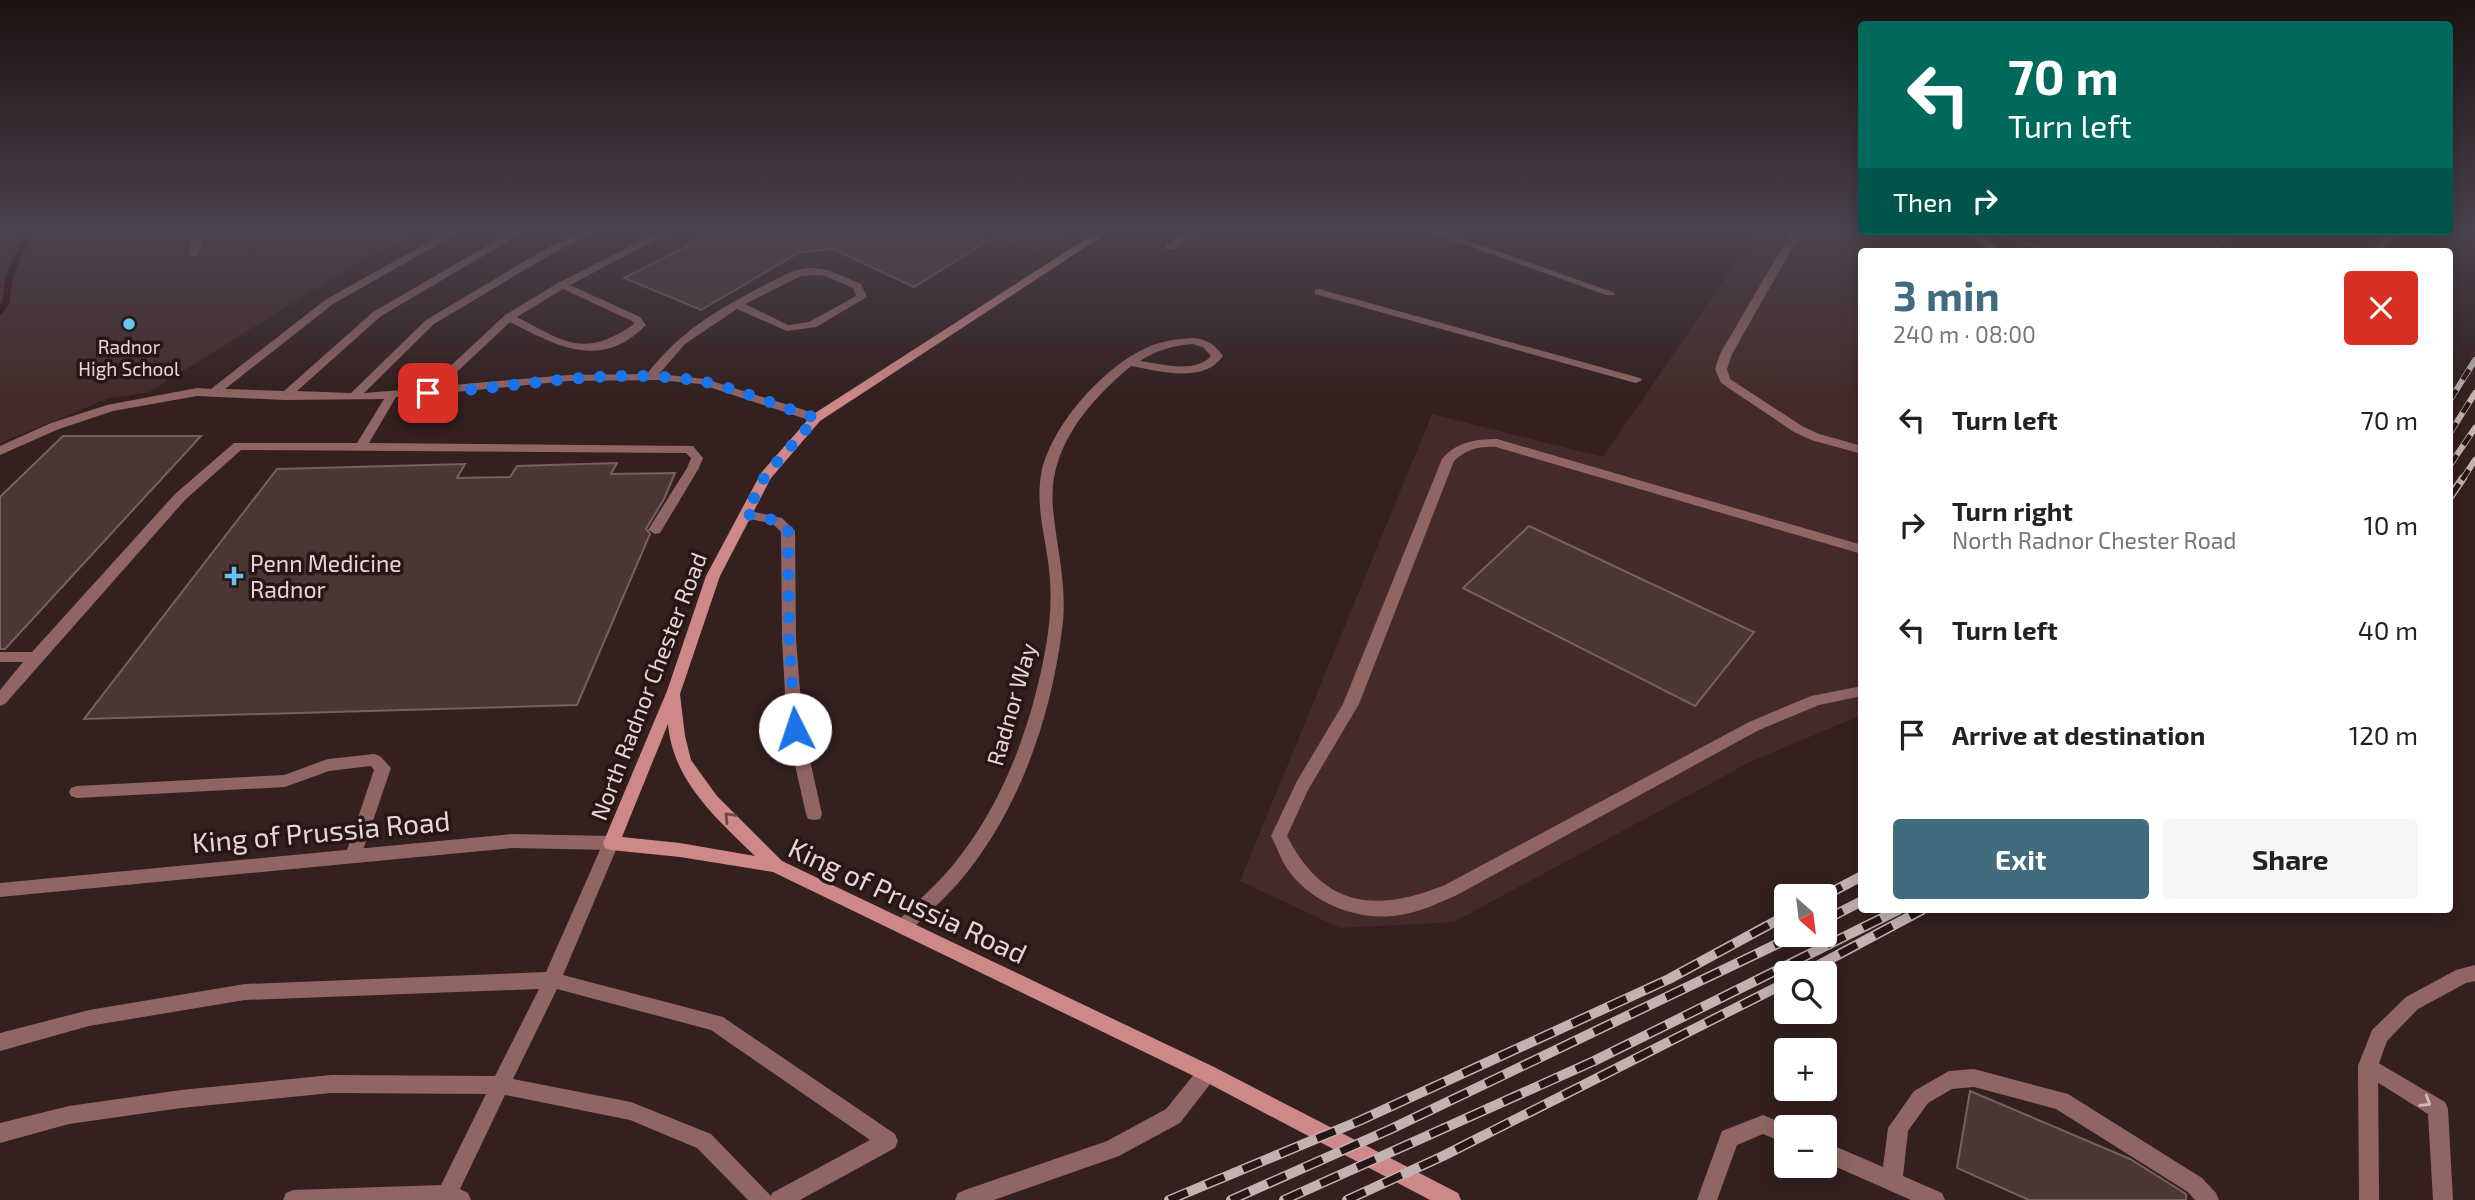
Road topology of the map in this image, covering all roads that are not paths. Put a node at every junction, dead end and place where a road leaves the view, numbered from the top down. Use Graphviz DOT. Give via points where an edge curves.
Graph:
graph roads {
  1 [pos="360,285"];
  2 [pos="427,285"];
  3 [pos="491,285"];
  4 [pos="562,285"];
  5 [pos="774,285"];
  6 [pos="856,285"];
  7 [pos="1021,285"];
  8 [pos="1587,285"];
  9 [pos="1766,285"];
  10 [pos="1320,292"];
  11 [pos="1610,293"];
  12 [pos="738,305"];
  13 [pos="509,317"];
  14 [pos="1132,363"];
  15 [pos="650,377"];
  16 [pos="1636,380"];
  17 [pos="213,393"];
  18 [pos="428,393"];
  19 [pos="285,396"];
  20 [pos="392,396"];
  21 [pos="354,397"];
  22 [pos="816,418"];
  23 [pos="361,447"];
  24 [pos="1858,449"];
  25 [pos="0,451"];
  26 [pos="746,514"];
  27 [pos="655,530"];
  28 [pos="1858,549"];
  29 [pos="0,657"];
  30 [pos="36,657"];
  31 [pos="674,691"];
  32 [pos="1858,692"];
  33 [pos="0,700"];
  34 [pos="77,792"];
  35 [pos="814,814"];
  36 [pos="611,843"];
  37 [pos="353,856"];
  38 [pos="776,866"];
  39 [pos="0,890"];
  40 [pos="903,927"];
  41 [pos="2475,973"];
  42 [pos="552,980"];
  43 [pos="0,1042"];
  44 [pos="2368,1066"];
  45 [pos="1207,1073"];
  46 [pos="499,1084"];
  47 [pos="1774,1129"];
  48 [pos="0,1133"];
  49 [pos="1837,1157"];
  50 [pos="1892,1181"];
  51 [pos="450,1198"];
  52 [pos="293,1200"];
  53 [pos="762,1200"];
  54 [pos="779,1200"];
  55 [pos="965,1200"];
  56 [pos="1451,1200"];
  57 [pos="1707,1200"];
  58 [pos="1935,1200"];
  59 [pos="2209,1200"];
  60 [pos="2369,1200"];
  61 [pos="2443,1200"];
  1 -- 17 [label="street" via="329,302"];
  2 -- 19 [label="street" via="377,314"];
  3 -- 21 [label="street" via="430,321"];
  4 -- 13 [label="street"];
  4 -- 13 [label="street" via="636,319 640,326 600,348 574,349"];
  5 -- 12 [label="street"];
  6 -- 12 [label="street" via="862,297 812,325 787,328"];
  7 -- 22 [label="main road, North Radnor Chester Road"];
  8 -- 11 [label="street"];
  9 -- 24 [label="street" via="1726,354 1721,369 1726,381 1815,438"];
  10 -- 16 [label="street"];
  12 -- 15 [label="street" via="701,323 679,341"];
  13 -- 18 [label="street"];
  14 -- 14 [label="street, Radnor Way" via="1166,342 1185,340 1204,342 1217,356 1213,362 1189,369"];
  14 -- 40 [label="street, Radnor Way" via="1084,404 1051,460 1045,493 1057,577 1053,645 1035,718 1006,798 960,869"];
  15 -- 18 [label="street" via="568,378"];
  15 -- 22 [label="street" via="701,381"];
  17 -- 19 [label="street"];
  17 -- 25 [label="street" via="157,397 111,408"];
  18 -- 20 [label="street"];
  19 -- 21 [label="street"];
  20 -- 21 [label="street"];
  20 -- 23 [label="street"];
  22 -- 26 [label="main road, North Radnor Chester Road" via="765,476"];
  23 -- 27 [label="street" via="690,449 696,458 689,478"];
  23 -- 30 [label="street" via="238,446 180,497"];
  26 -- 31 [label="main road, North Radnor Chester Road" via="713,576"];
  26 -- 35 [label="street" via="777,521 788,531 795,729"];
  28 -- 32 [label="street" via="1497,443 1472,444 1455,451 1448,458 1351,704 1287,811 1279,836 1293,864 1320,890 1361,906 1389,909 1414,905 1451,890 1754,726 1815,700"];
  29 -- 30 [label="street"];
  30 -- 33 [label="street"];
  31 -- 36 [label="main road, North Radnor Chester Road"];
  38 -- 31 [label="main road, one-way" via="697,782 683,760 675,727"];
  34 -- 37 [label="street" via="285,781 328,765 374,760 383,768"];
  36 -- 37 [label="street, King of Prussia Road" via="512,841"];
  36 -- 38 [label="main road, King of Prussia Road"];
  36 -- 42 [label="street"];
  37 -- 39 [label="street, King of Prussia Road"];
  38 -- 40 [label="main road, King of Prussia Road"];
  40 -- 45 [label="main road, King of Prussia Road"];
  41 -- 44 [label="street" via="2412,1003 2379,1036"];
  42 -- 43 [label="street" via="245,992 89,1018"];
  42 -- 46 [label="street"];
  42 -- 54 [label="street" via="716,1023 888,1141"];
  44 -- 60 [label="street"];
  44 -- 61 [label="street, one-way" via="2438,1109"];
  45 -- 55 [label="street" via="1173,1116 1112,1149"];
  45 -- 56 [label="main road, King of Prussia Road"];
  46 -- 48 [label="street" via="331,1084 69,1115"];
  46 -- 51 [label="street"];
  46 -- 53 [label="street" via="631,1111 704,1141"];
  47 -- 57 [label="street" via="1763,1124 1729,1138"];
  49 -- 50 [label="street"];
  50 -- 58 [label="street"];
  50 -- 59 [label="street" via="1898,1128 1921,1097 1949,1080 1974,1078 2061,1101 2195,1185"];
  51 -- 52 [label="street"];
}
